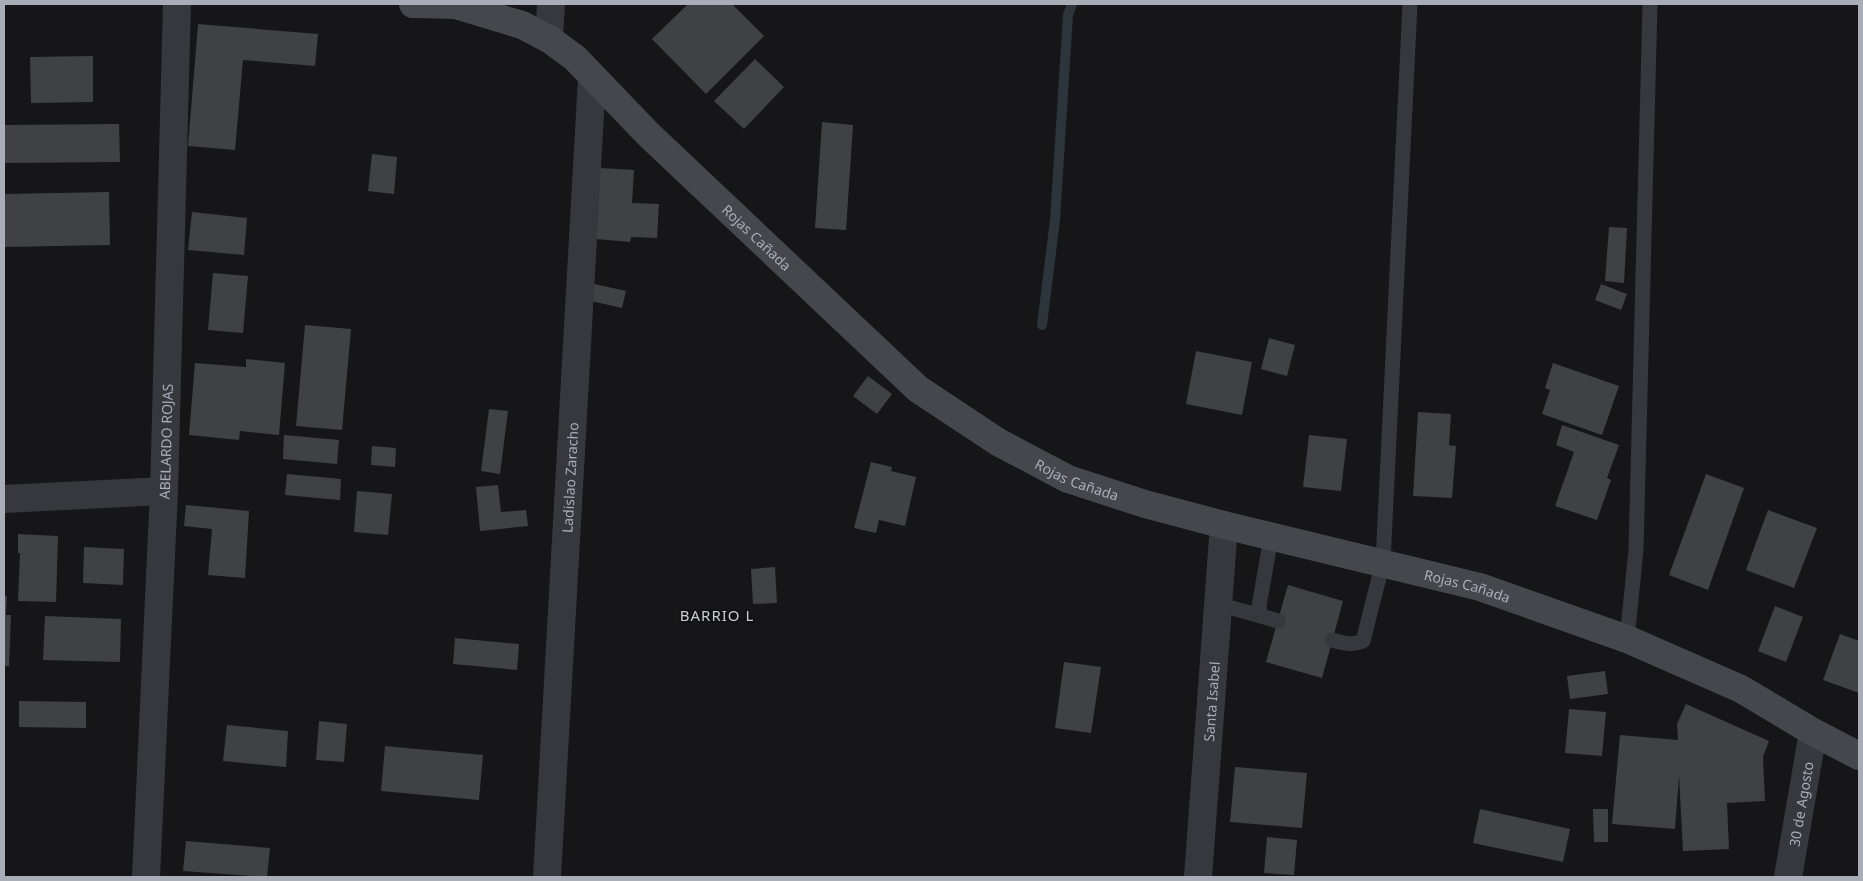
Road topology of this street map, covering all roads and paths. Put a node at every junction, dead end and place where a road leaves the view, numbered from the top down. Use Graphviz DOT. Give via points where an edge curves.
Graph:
graph roads {
  1 [pos="177,4"];
  2 [pos="413,4"];
  3 [pos="551,4"];
  4 [pos="1410,4"];
  5 [pos="1650,4"];
  6 [pos="549,40"];
  7 [pos="592,78"];
  8 [pos="164,490"];
  9 [pos="4,499"];
  10 [pos="1224,525"];
  11 [pos="1271,537"];
  12 [pos="1383,562"];
  13 [pos="1217,604"];
  14 [pos="1261,616"];
  15 [pos="1278,621"];
  16 [pos="1627,639"];
  17 [pos="1332,640"];
  18 [pos="1813,732"];
  19 [pos="1859,756"];
  20 [pos="146,877"];
  21 [pos="547,877"];
  22 [pos="1198,877"];
  23 [pos="1788,877"];
  1 -- 8 [label="street, ABELARDO ROJAS"];
  2 -- 6 [label="main road, Rojas Cañada" via="456,5 522,25"];
  3 -- 6 [label="street"];
  4 -- 12 [label="lane"];
  5 -- 16 [label="lane" via="1637,540"];
  6 -- 7 [label="main road, Rojas Cañada" via="575,58"];
  7 -- 10 [label="main road, Rojas Cañada" via="918,389 998,442 1068,479"];
  7 -- 21 [label="street, Ladislao Zaracho"];
  8 -- 9 [label="street"];
  8 -- 20 [label="street, ABELARDO ROJAS"];
  10 -- 11 [label="main road, Rojas Cañada"];
  10 -- 13 [label="street, Santa Isabel"];
  11 -- 12 [label="main road, Rojas Cañada"];
  11 -- 14 [label="lane" via="1260,595"];
  12 -- 16 [label="main road, Rojas Cañada" via="1480,587"];
  12 -- 17 [label="lane" via="1363,641 1348,644"];
  13 -- 14 [label="lane"];
  13 -- 22 [label="street, Santa Isabel"];
  14 -- 15 [label="lane"];
  16 -- 18 [label="main road, Rojas Cañada" via="1741,689"];
  18 -- 19 [label="main road, Rojas Cañada"];
  18 -- 23 [label="street, 30 de Agosto"];
}
